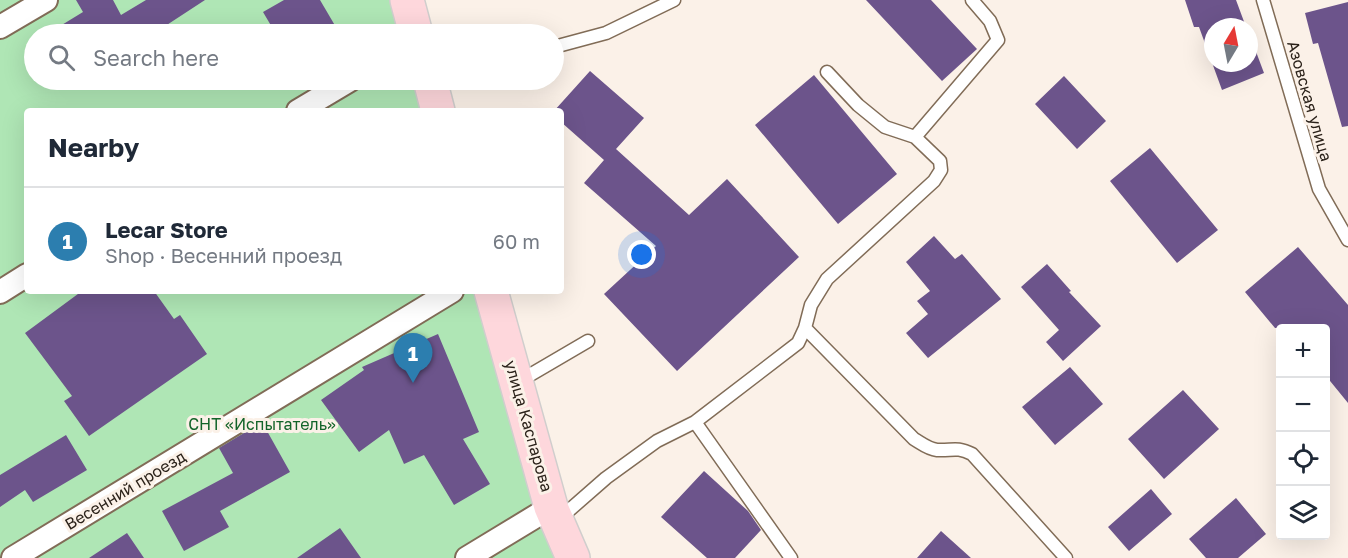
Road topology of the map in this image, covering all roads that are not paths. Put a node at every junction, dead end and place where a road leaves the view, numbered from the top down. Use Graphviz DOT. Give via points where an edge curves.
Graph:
graph roads {
  1 [pos="45,0"];
  2 [pos="407,0"];
  3 [pos="674,0"];
  4 [pos="972,0"];
  5 [pos="1263,0"];
  6 [pos="413,24"];
  7 [pos="0,27"];
  8 [pos="564,44"];
  9 [pos="827,72"];
  10 [pos="333,90"];
  11 [pos="433,90"];
  12 [pos="303,108"];
  13 [pos="437,108"];
  14 [pos="915,137"];
  15 [pos="1348,240"];
  16 [pos="24,277"];
  17 [pos="0,292"];
  18 [pos="447,294"];
  19 [pos="492,294"];
  20 [pos="805,328"];
  21 [pos="588,341"];
  22 [pos="517,382"];
  23 [pos="695,422"];
  24 [pos="554,514"];
  25 [pos="13,558"];
  26 [pos="467,558"];
  27 [pos="573,558"];
  28 [pos="791,558"];
  29 [pos="1066,558"];
  1 -- 7 [label="street"];
  2 -- 6 [label="main road"];
  3 -- 8 [label="lane" via="606,33"];
  4 -- 14 [label="lane" via="990,21 998,40"];
  5 -- 15 [label="lane, Азовская улица" via="1319,189"];
  9 -- 14 [label="lane" via="885,127"];
  10 -- 12 [label="street"];
  11 -- 13 [label="main road"];
  14 -- 20 [label="lane" via="940,160 941,170 934,181 827,279 811,305"];
  16 -- 17 [label="street"];
  18 -- 25 [label="street, Весенний проезд"];
  19 -- 22 [label="main road, улица Каспарова"];
  20 -- 23 [label="lane" via="798,343"];
  20 -- 29 [label="lane" via="914,439 937,450 960,448 972,454"];
  21 -- 22 [label="lane"];
  22 -- 24 [label="main road, улица Каспарова"];
  23 -- 24 [label="lane" via="657,441"];
  23 -- 28 [label="lane"];
  24 -- 26 [label="street"];
  24 -- 27 [label="main road, улица Каспарова"];
}
